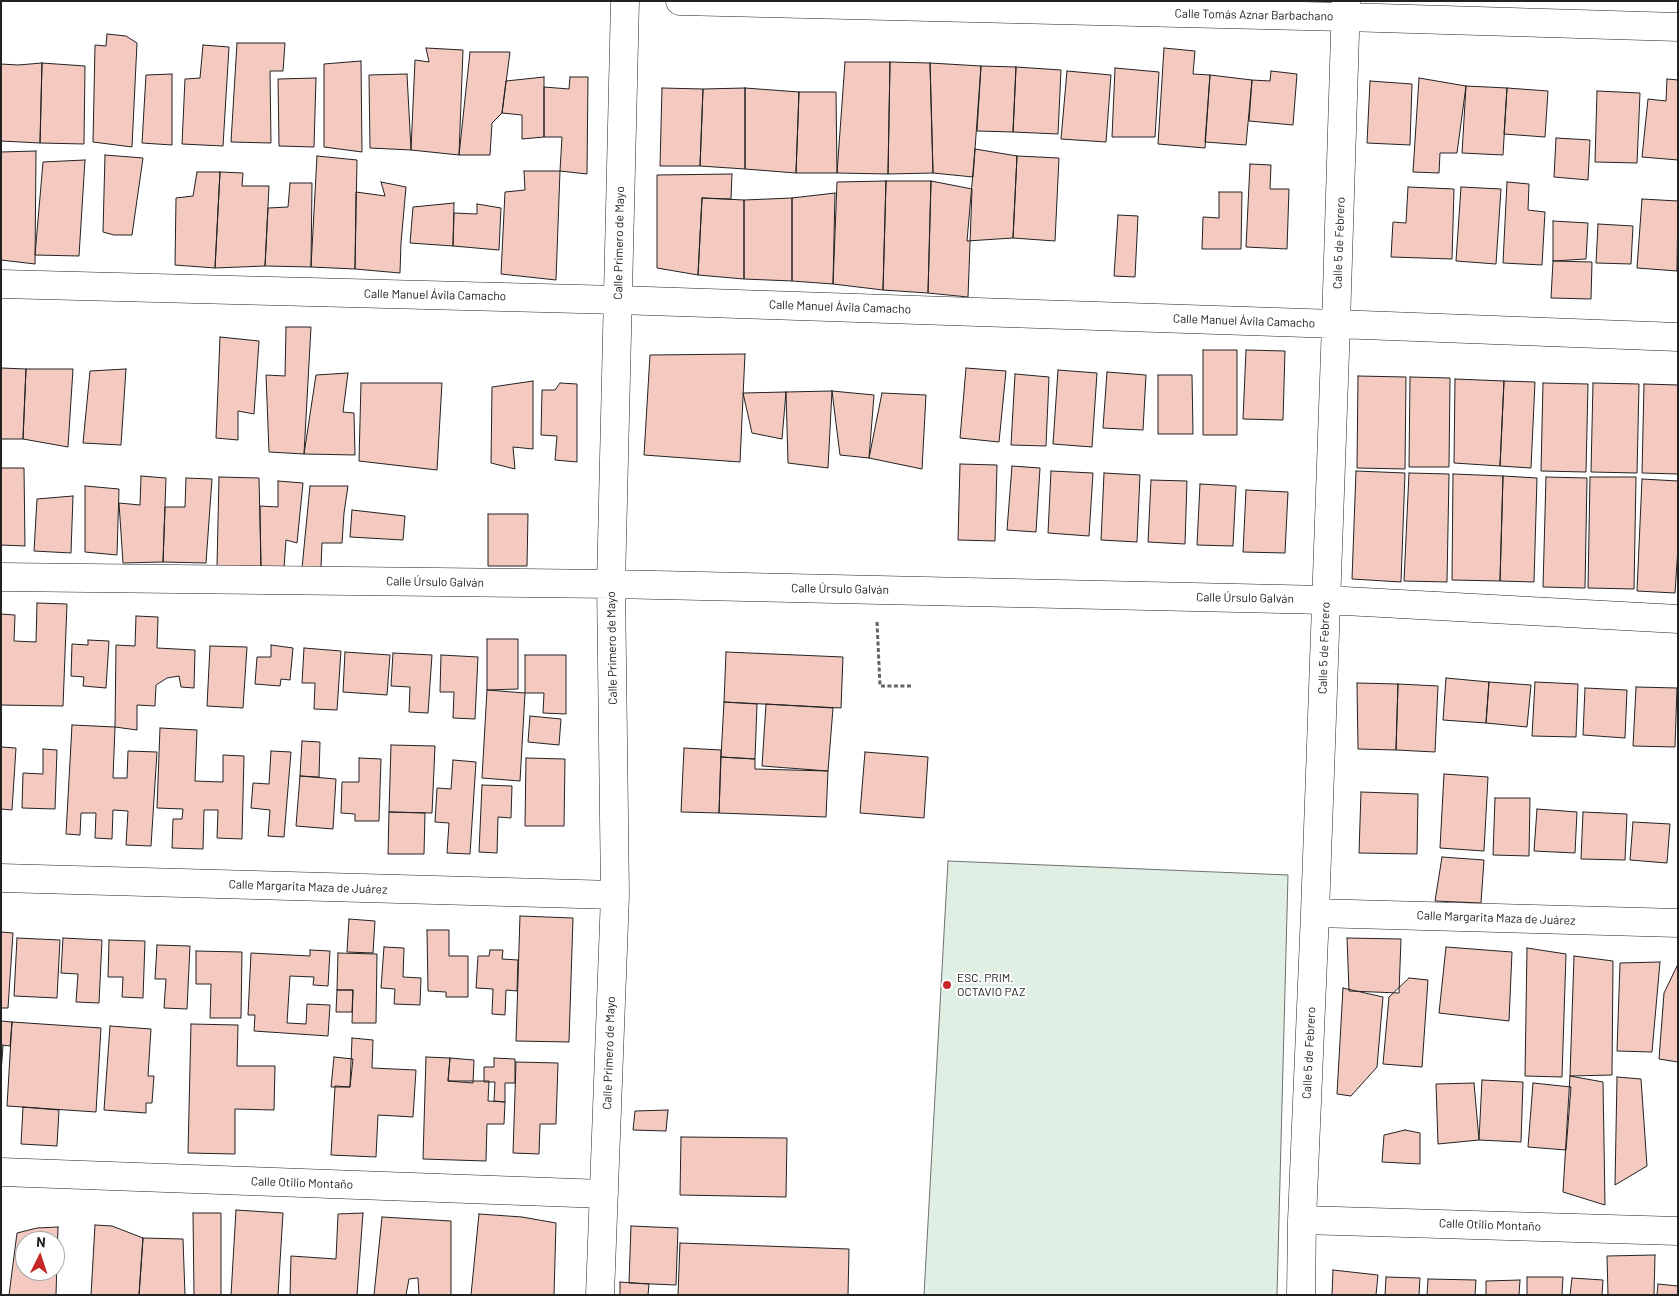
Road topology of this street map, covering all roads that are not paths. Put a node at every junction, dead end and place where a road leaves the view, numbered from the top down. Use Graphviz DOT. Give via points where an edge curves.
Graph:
graph roads {
  1 [pos="625,1"];
  2 [pos="680,1"];
  3 [pos="1345,9"];
  4 [pos="1678,27"];
  5 [pos="1,284"];
  6 [pos="618,300"];
  7 [pos="1336,324"];
  8 [pos="1678,337"];
  9 [pos="1,577"];
  10 [pos="611,584"];
  11 [pos="1326,600"];
  12 [pos="1678,619"];
  13 [pos="1,878"];
  14 [pos="615,895"];
  15 [pos="1315,913"];
  16 [pos="1678,923"];
  17 [pos="1,1172"];
  18 [pos="604,1194"];
  19 [pos="1302,1220"];
  20 [pos="1678,1231"];
  21 [pos="600,1295"];
  22 [pos="1301,1295"];
  1 -- 6 [label="street, Calle Primero de Mayo"];
  2 -- 3 [label="street, Calle Tomás Aznar Barbachano"];
  3 -- 4 [label="street, Calle Tomás Aznar Barbachano"];
  3 -- 7 [label="street, Calle 5 de Febrero"];
  5 -- 6 [label="street, Calle Manuel Ávila Camacho"];
  6 -- 7 [label="street, Calle Manuel Ávila Camacho"];
  6 -- 10 [label="street, Calle Primero de Mayo"];
  7 -- 8 [label="street, Calle Manuel Ávila Camacho"];
  7 -- 11 [label="street, Calle 5 de Febrero"];
  9 -- 10 [label="street, Calle Úrsulo Galván"];
  10 -- 11 [label="street, Calle Úrsulo Galván"];
  10 -- 14 [label="street, Calle Primero de Mayo"];
  11 -- 12 [label="street, Calle Úrsulo Galván"];
  11 -- 15 [label="street, Calle 5 de Febrero"];
  13 -- 14 [label="street, Calle Margarita Maza de Juárez"];
  14 -- 18 [label="street, Calle Primero de Mayo"];
  15 -- 16 [label="street, Calle Margarita Maza de Juárez"];
  15 -- 19 [label="street, Calle 5 de Febrero"];
  17 -- 18 [label="street, Calle Otilio Montaño"];
  18 -- 21 [label="street, Calle Primero de Mayo"];
  19 -- 20 [label="street, Calle Otilio Montaño"];
  19 -- 22 [label="street, Calle 5 de Febrero"];
}
